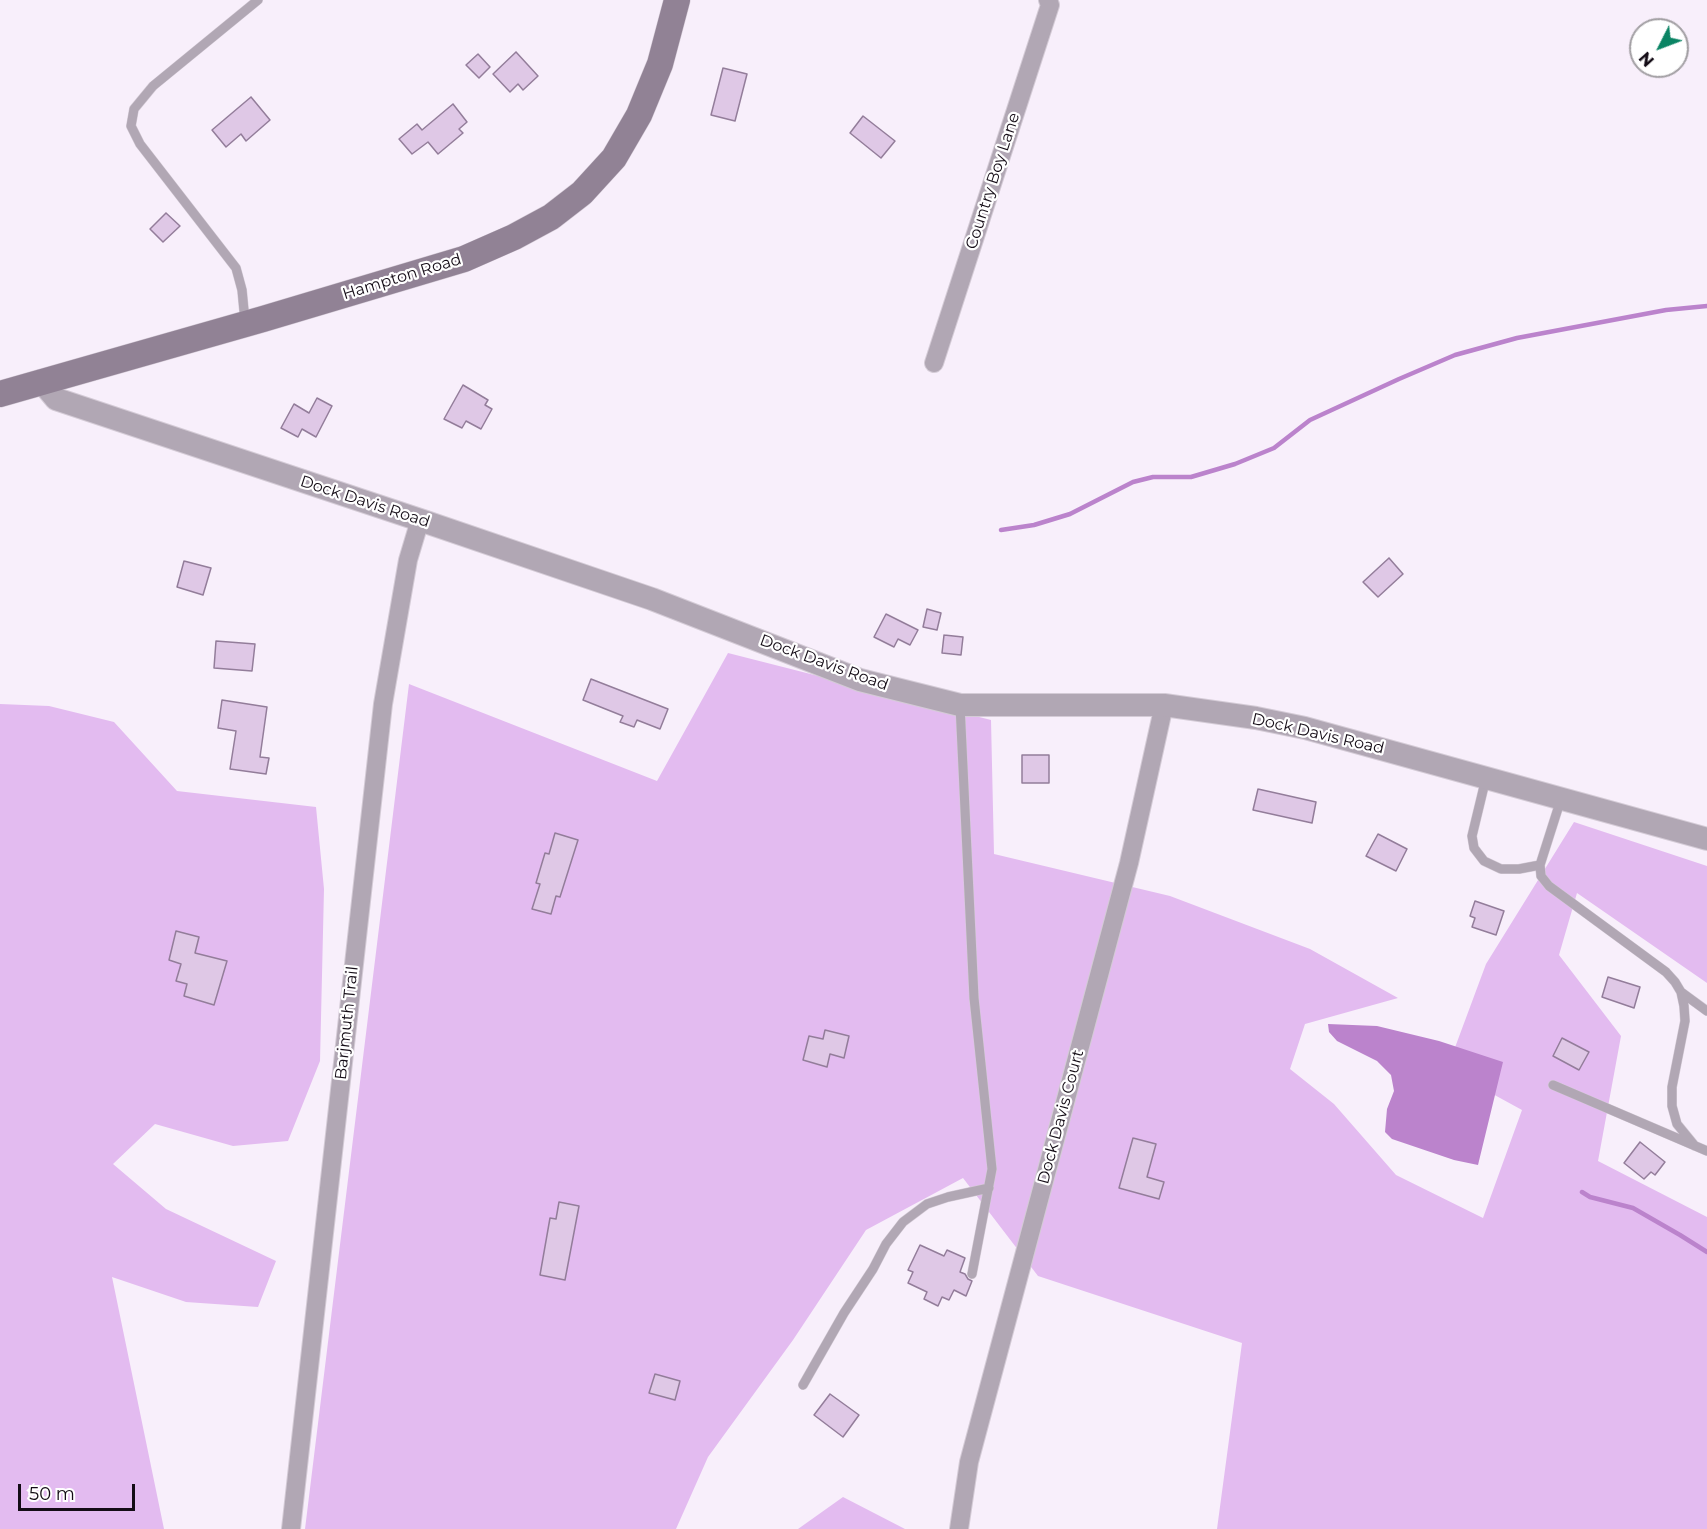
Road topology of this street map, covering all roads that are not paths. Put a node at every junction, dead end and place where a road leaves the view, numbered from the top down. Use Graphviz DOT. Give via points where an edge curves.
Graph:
graph roads {
  1 [pos="258,0"];
  2 [pos="677,0"];
  3 [pos="1048,0"];
  4 [pos="245,323"];
  5 [pos="934,363"];
  6 [pos="41,381"];
  7 [pos="2,391"];
  8 [pos="420,520"];
  9 [pos="960,705"];
  10 [pos="1164,705"];
  11 [pos="1486,778"];
  12 [pos="1561,799"];
  13 [pos="1707,839"];
  14 [pos="1540,865"];
  15 [pos="1681,992"];
  16 [pos="1707,1011"];
  17 [pos="1553,1085"];
  18 [pos="1695,1146"];
  19 [pos="1707,1151"];
  20 [pos="990,1188"];
  21 [pos="972,1274"];
  22 [pos="803,1385"];
  23 [pos="291,1529"];
  24 [pos="959,1529"];
  1 -- 4 [label="lane" via="153,86 134,109 131,126 140,144 236,268"];
  2 -- 4 [label="main road, Hampton Road" via="660,64 639,115 614,158 582,193 551,217 464,259"];
  3 -- 5 [label="street, Country Boy Lane" via="1050,5"];
  4 -- 6 [label="main road, Hampton Road"];
  6 -- 7 [label="main road, Hampton Road"];
  6 -- 8 [label="street, Dock Davis Road" via="56,399"];
  8 -- 9 [label="street, Dock Davis Road" via="652,599 860,680"];
  8 -- 23 [label="street, Barjmuth Trail" via="408,560 383,704"];
  9 -- 10 [label="street, Dock Davis Road"];
  9 -- 20 [label="lane" via="974,998 992,1170"];
  10 -- 11 [label="street, Dock Davis Road" via="1305,728"];
  10 -- 24 [label="street, Dock Davis Court" via="1129,863 969,1462"];
  11 -- 12 [label="street, Dock Davis Road"];
  11 -- 14 [label="lane" via="1472,836 1474,848 1484,861 1501,869"];
  12 -- 13 [label="street, Dock Davis Road"];
  12 -- 14 [label="lane"];
  14 -- 15 [label="lane" via="1541,876 1549,886 1666,972"];
  15 -- 16 [label="lane"];
  15 -- 18 [label="lane" via="1685,1021 1672,1106 1677,1124"];
  17 -- 18 [label="lane"];
  18 -- 19 [label="lane"];
  20 -- 21 [label="lane"];
  20 -- 22 [label="lane" via="927,1204 903,1222"];
}
